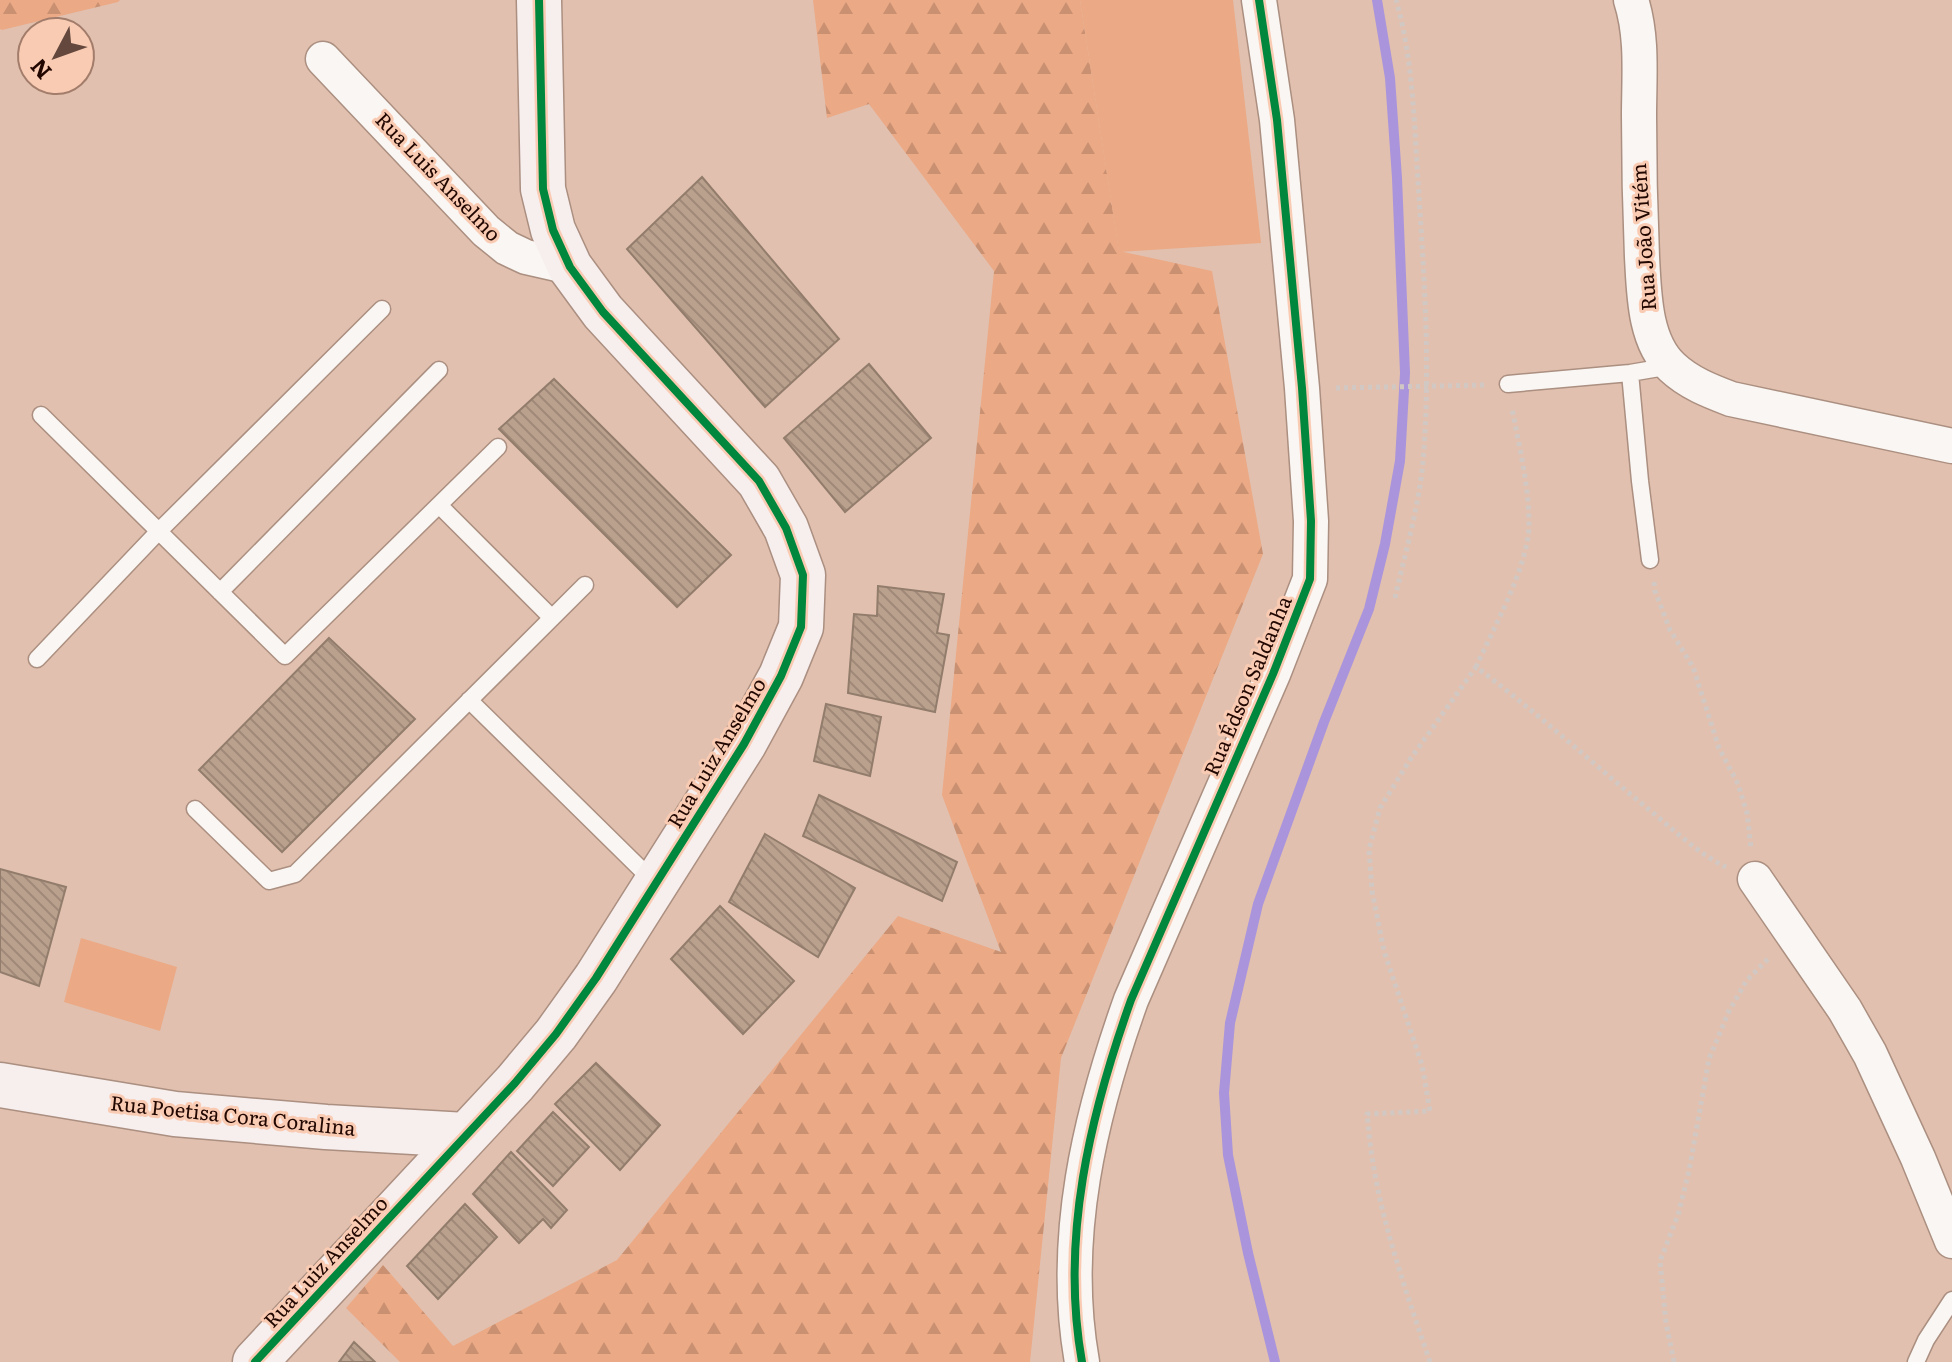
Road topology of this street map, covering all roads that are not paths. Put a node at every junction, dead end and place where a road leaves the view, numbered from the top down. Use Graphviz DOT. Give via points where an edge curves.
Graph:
graph roads {
  1 [pos="539,0"];
  2 [pos="1259,0"];
  3 [pos="1631,0"];
  4 [pos="323,59"];
  5 [pos="570,267"];
  6 [pos="382,309"];
  7 [pos="1671,366"];
  8 [pos="439,370"];
  9 [pos="1630,373"];
  10 [pos="1508,384"];
  11 [pos="41,415"];
  12 [pos="1952,446"];
  13 [pos="498,447"];
  14 [pos="439,505"];
  15 [pos="158,532"];
  16 [pos="1650,560"];
  17 [pos="585,585"];
  18 [pos="220,592"];
  19 [pos="552,618"];
  20 [pos="37,659"];
  21 [pos="469,700"];
  22 [pos="195,809"];
  23 [pos="1755,879"];
  24 [pos="656,884"];
  25 [pos="0,1085"];
  26 [pos="466,1135"];
  27 [pos="1952,1241"];
  28 [pos="1952,1300"];
  29 [pos="255,1362"];
  30 [pos="1082,1362"];
  31 [pos="1916,1362"];
  1 -- 5 [label="street, Rua Luiz Anselmo" via="543,189"];
  2 -- 30 [label="street, Rua Édson Saldanha" via="1277,120 1302,388 1310,579 1114,1048 1080,1190 1075,1249"];
  3 -- 7 [label="street, Rua João Vitém" via="1638,35 1644,293 1658,348"];
  4 -- 5 [label="street, Rua Luis Anselmo" via="486,231 526,257"];
  5 -- 24 [label="street, Rua Luiz Anselmo" via="603,312 759,481 786,528 803,575 801,627 781,676"];
  6 -- 15 [label="lane"];
  7 -- 9 [label="lane"];
  7 -- 12 [label="street, Rua João Vitém" via="1731,399"];
  8 -- 18 [label="lane"];
  9 -- 10 [label="lane"];
  9 -- 16 [label="lane"];
  11 -- 15 [label="lane"];
  13 -- 14 [label="lane"];
  14 -- 18 [label="lane" via="285,656"];
  14 -- 19 [label="lane"];
  15 -- 18 [label="lane"];
  15 -- 20 [label="lane"];
  17 -- 19 [label="lane"];
  19 -- 21 [label="lane"];
  21 -- 22 [label="lane" via="295,874 269,881"];
  21 -- 24 [label="lane"];
  23 -- 27 [label="street" via="1870,1054"];
  24 -- 26 [label="street, Rua Luiz Anselmo" via="556,1034"];
  25 -- 26 [label="street, Rua Poetisa Cora Coralina" via="175,1114"];
  26 -- 29 [label="street, Rua Luiz Anselmo"];
  28 -- 31 [label="lane"];
}
